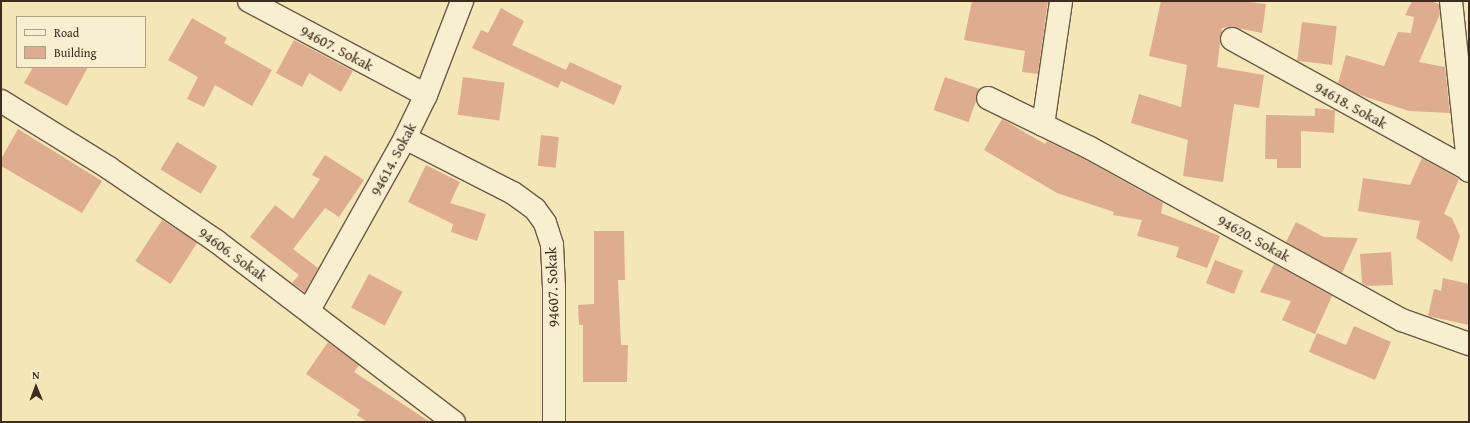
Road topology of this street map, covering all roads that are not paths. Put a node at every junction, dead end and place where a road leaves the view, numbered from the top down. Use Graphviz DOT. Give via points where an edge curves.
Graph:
graph roads {
  1 [pos="249,1"];
  2 [pos="462,1"];
  3 [pos="1061,1"];
  4 [pos="1451,1"];
  5 [pos="1232,39"];
  6 [pos="426,95"];
  7 [pos="988,98"];
  8 [pos="1,101"];
  9 [pos="1042,124"];
  10 [pos="405,138"];
  11 [pos="1469,170"];
  12 [pos="309,310"];
  13 [pos="1469,344"];
  14 [pos="454,422"];
  15 [pos="554,422"];
  1 -- 6 [label="street, 94607. Sokak"];
  2 -- 6 [label="street, 94614. Sokak"];
  3 -- 9 [label="street"];
  4 -- 11 [label="street, 94618. Sokak"];
  5 -- 11 [label="street, 94618. Sokak"];
  6 -- 10 [label="street, 94614. Sokak"];
  7 -- 9 [label="street, 94620. Sokak"];
  8 -- 12 [label="street, 94606. Sokak" via="169,208"];
  9 -- 13 [label="street, 94620. Sokak" via="1402,320"];
  10 -- 12 [label="street, 94614. Sokak"];
  10 -- 15 [label="street, 94607. Sokak" via="513,193 535,209 545,223 552,245 554,287"];
  12 -- 14 [label="street, 94606. Sokak"];
}
